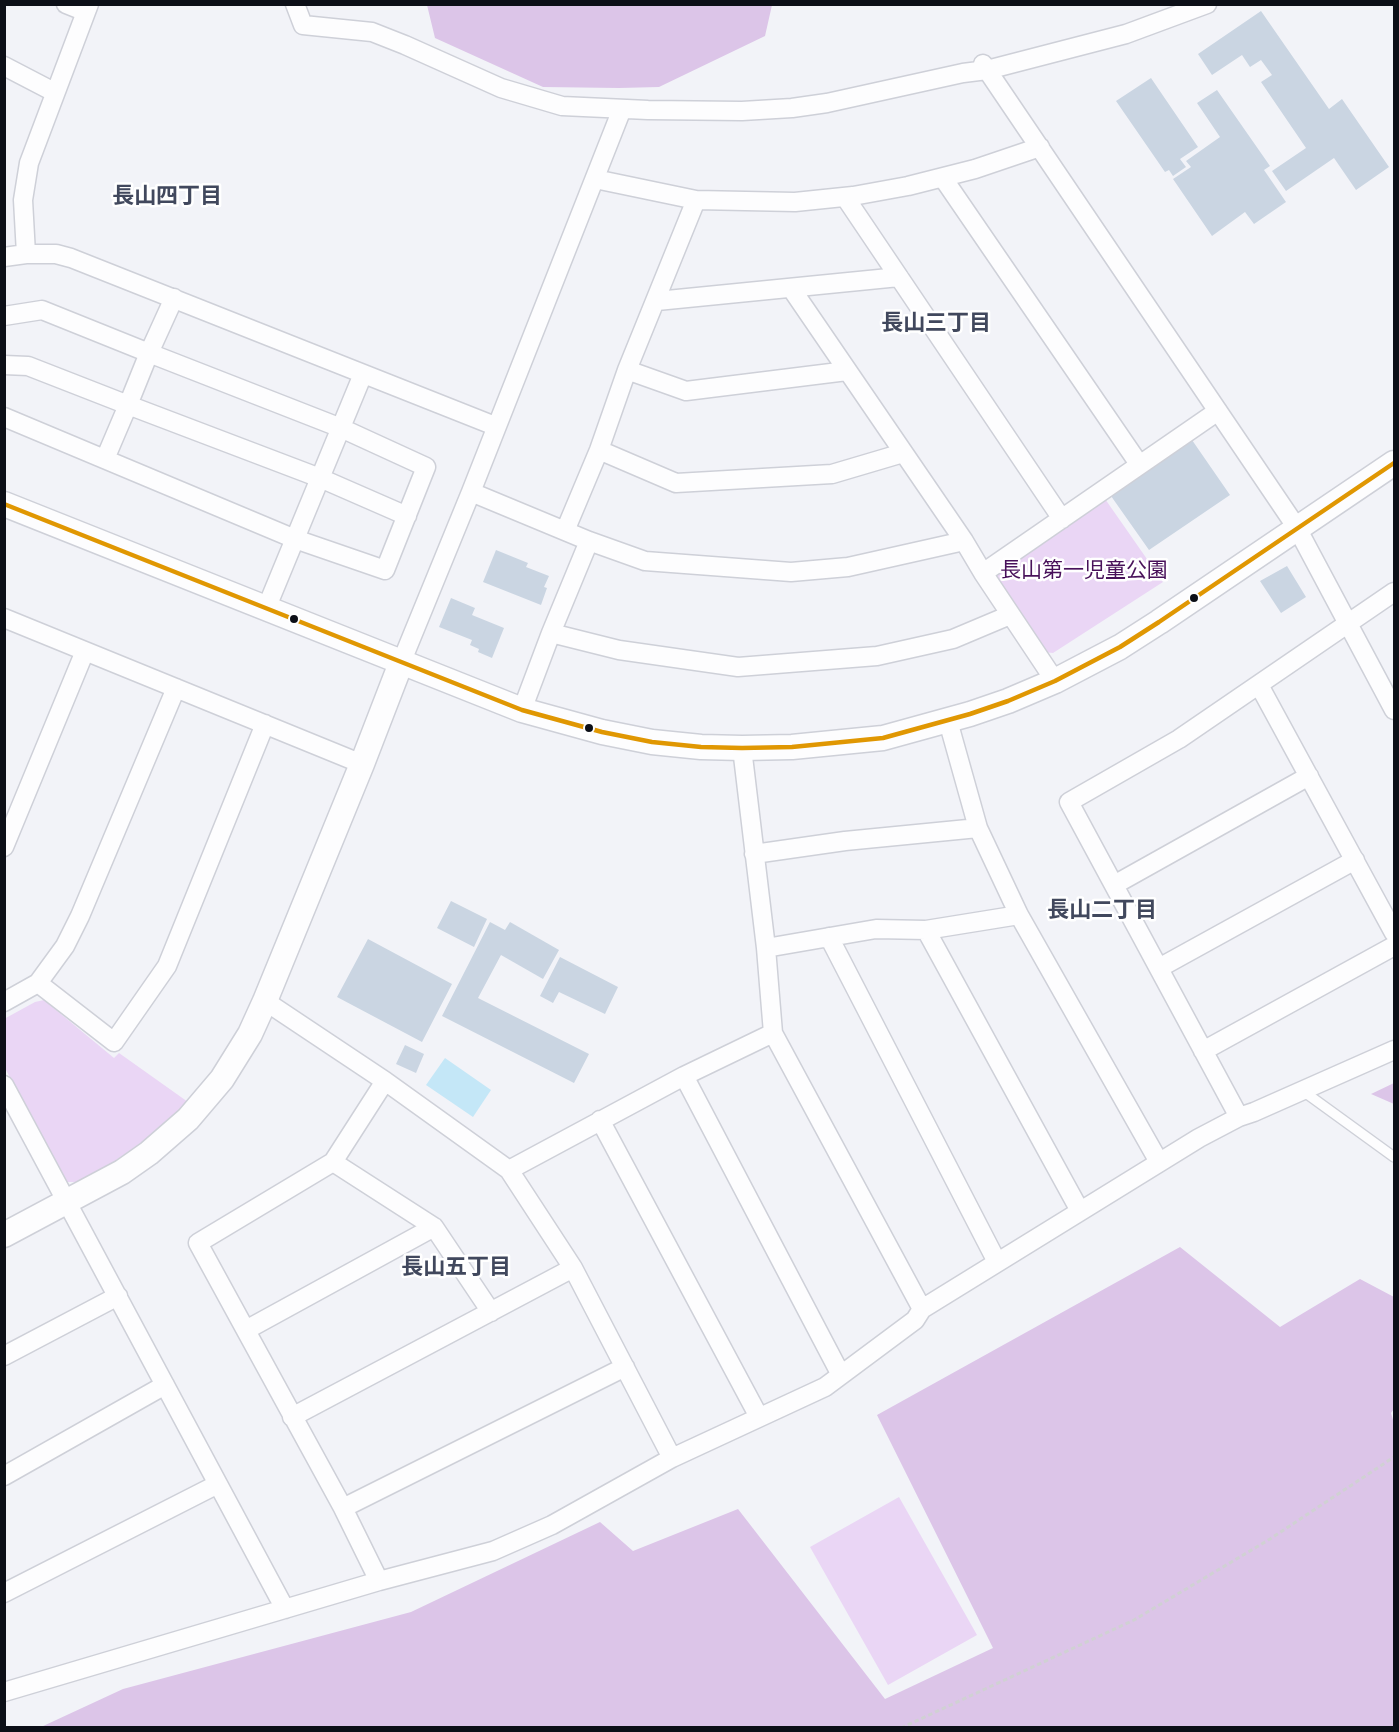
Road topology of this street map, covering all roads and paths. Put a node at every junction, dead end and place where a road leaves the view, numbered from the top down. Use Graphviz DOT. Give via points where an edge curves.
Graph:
graph roads {
  1 [pos="66,4"];
  2 [pos="295,4"];
  3 [pos="1207,4"];
  4 [pos="87,8"];
  5 [pos="4,66"];
  6 [pos="985,67"];
  7 [pos="54,92"];
  8 [pos="622,109"];
  9 [pos="1040,147"];
  10 [pos="943,178"];
  11 [pos="595,179"];
  12 [pos="845,197"];
  13 [pos="696,200"];
  14 [pos="26,254"];
  15 [pos="4,257"];
  16 [pos="899,277"];
  17 [pos="790,288"];
  18 [pos="174,298"];
  19 [pos="657,301"];
  20 [pos="4,316"];
  21 [pos="149,353"];
  22 [pos="4,365"];
  23 [pos="627,369"];
  24 [pos="847,370"];
  25 [pos="363,374"];
  26 [pos="128,405"];
  27 [pos="1218,411"];
  28 [pos="4,417"];
  29 [pos="495,426"];
  30 [pos="341,428"];
  31 [pos="599,450"];
  32 [pos="903,453"];
  33 [pos="105,459"];
  34 [pos="1395,463"];
  35 [pos="1139,464"];
  36 [pos="320,478"];
  37 [pos="471,492"];
  38 [pos="4,504"];
  39 [pos="407,516"];
  40 [pos="1062,519"];
  41 [pos="1297,528"];
  42 [pos="565,531"];
  43 [pos="295,539"];
  44 [pos="964,541"];
  45 [pos="590,542"];
  46 [pos="983,573"];
  47 [pos="1395,592"];
  48 [pos="266,609"];
  49 [pos="1010,615"];
  50 [pos="4,618"];
  51 [pos="1349,623"];
  52 [pos="551,633"];
  53 [pos="85,651"];
  54 [pos="401,663"];
  55 [pos="1054,681"];
  56 [pos="1260,685"];
  57 [pos="176,688"];
  58 [pos="522,710"];
  59 [pos="1395,710"];
  60 [pos="948,721"];
  61 [pos="265,724"];
  62 [pos="742,748"];
  63 [pos="362,764"];
  64 [pos="1309,776"];
  65 [pos="978,828"];
  66 [pos="4,847"];
  67 [pos="754,854"];
  68 [pos="1355,860"];
  69 [pos="1114,885"];
  70 [pos="1019,915"];
  71 [pos="926,930"];
  72 [pos="1395,933"];
  73 [pos="829,937"];
  74 [pos="1395,946"];
  75 [pos="766,948"];
  76 [pos="1159,968"];
  77 [pos="38,983"];
  78 [pos="265,1001"];
  79 [pos="4,1002"];
  80 [pos="773,1033"];
  81 [pos="1395,1050"];
  82 [pos="1203,1051"];
  83 [pos="684,1076"];
  84 [pos="385,1081"];
  85 [pos="4,1085"];
  86 [pos="1303,1091"];
  87 [pos="12,1117"];
  88 [pos="1239,1117"];
  89 [pos="600,1120"];
  90 [pos="1395,1157"];
  91 [pos="1159,1161"];
  92 [pos="333,1162"];
  93 [pos="509,1170"];
  94 [pos="67,1202"];
  95 [pos="1080,1211"];
  96 [pos="434,1227"];
  97 [pos="4,1235"];
  98 [pos="997,1262"];
  99 [pos="573,1268"];
  100 [pos="118,1296"];
  101 [pos="922,1309"];
  102 [pos="491,1312"];
  103 [pos="246,1330"];
  104 [pos="4,1356"];
  105 [pos="626,1367"];
  106 [pos="841,1375"];
  107 [pos="165,1385"];
  108 [pos="292,1417"];
  109 [pos="759,1417"];
  110 [pos="1395,1457"];
  111 [pos="672,1458"];
  112 [pos="4,1476"];
  113 [pos="218,1484"];
  114 [pos="343,1508"];
  115 [pos="380,1581"];
  116 [pos="4,1593"];
  117 [pos="285,1609"];
  118 [pos="4,1692"];
  119 [pos="901,1728"];
  1 -- 4 [label="street"];
  2 -- 8 [label="street" via="303,25 372,32 536,100 562,106"];
  3 -- 6 [label="street" via="1126,34"];
  4 -- 7 [label="street"];
  5 -- 7 [label="street"];
  6 -- 8 [label="street" via="792,108"];
  6 -- 9 [label="street"];
  7 -- 14 [label="street" via="25,180"];
  8 -- 11 [label="street"];
  9 -- 10 [label="street"];
  9 -- 27 [label="street"];
  10 -- 12 [label="street"];
  10 -- 35 [label="street"];
  11 -- 13 [label="street"];
  11 -- 29 [label="street"];
  12 -- 13 [label="street"];
  12 -- 16 [label="street"];
  13 -- 19 [label="street"];
  14 -- 15 [label="street"];
  14 -- 18 [label="street" via="72,258"];
  16 -- 17 [label="street"];
  16 -- 40 [label="street"];
  17 -- 19 [label="street"];
  17 -- 24 [label="street"];
  18 -- 21 [label="street"];
  18 -- 25 [label="street"];
  19 -- 23 [label="street"];
  20 -- 21 [label="street" via="42,310"];
  21 -- 26 [label="street"];
  21 -- 30 [label="street"];
  22 -- 26 [label="street" via="28,366"];
  23 -- 24 [label="street" via="686,391"];
  23 -- 31 [label="street"];
  24 -- 32 [label="street"];
  25 -- 29 [label="street"];
  25 -- 30 [label="street"];
  26 -- 33 [label="street"];
  26 -- 36 [label="street"];
  27 -- 35 [label="street"];
  27 -- 41 [label="street"];
  28 -- 33 [label="street"];
  29 -- 37 [label="street"];
  30 -- 36 [label="street"];
  30 -- 39 [label="street" via="426,467"];
  31 -- 32 [label="street" via="676,483 832,474"];
  31 -- 42 [label="street"];
  32 -- 44 [label="street"];
  33 -- 43 [label="street"];
  34 -- 41 [label="street"];
  35 -- 40 [label="street"];
  36 -- 39 [label="street"];
  36 -- 43 [label="street"];
  37 -- 42 [label="street"];
  37 -- 54 [label="street"];
  38 -- 48 [label="street"];
  39 -- 43 [label="street" via="385,570"];
  40 -- 46 [label="street"];
  41 -- 51 [label="street"];
  41 -- 55 [label="street" via="1130,640"];
  42 -- 45 [label="street"];
  43 -- 48 [label="street"];
  44 -- 45 [label="street" via="848,567 791,573 645,561"];
  44 -- 46 [label="street"];
  45 -- 52 [label="street"];
  46 -- 49 [label="street"];
  47 -- 51 [label="street"];
  48 -- 54 [label="street"];
  49 -- 52 [label="street" via="953,639 877,656 738,667 619,650"];
  49 -- 55 [label="street"];
  50 -- 53 [label="street"];
  51 -- 56 [label="street"];
  51 -- 59 [label="street"];
  52 -- 58 [label="street"];
  53 -- 57 [label="street"];
  53 -- 66 [label="street"];
  54 -- 58 [label="street"];
  54 -- 63 [label="street"];
  55 -- 60 [label="street"];
  56 -- 64 [label="street"];
  56 -- 69 [label="street" via="1179,739 1069,802"];
  57 -- 61 [label="street"];
  57 -- 77 [label="street" via="80,916"];
  58 -- 62 [label="street" via="652,742"];
  60 -- 62 [label="street" via="883,738"];
  60 -- 65 [label="street"];
  61 -- 63 [label="street"];
  61 -- 77 [label="street" via="167,966 114,1042"];
  62 -- 67 [label="street"];
  63 -- 78 [label="street"];
  64 -- 68 [label="street"];
  64 -- 69 [label="street"];
  65 -- 67 [label="street"];
  65 -- 70 [label="street"];
  67 -- 75 [label="street"];
  68 -- 72 [label="street"];
  68 -- 76 [label="street"];
  69 -- 76 [label="street"];
  70 -- 71 [label="street"];
  70 -- 91 [label="street"];
  71 -- 73 [label="street" via="876,929"];
  71 -- 95 [label="street"];
  73 -- 75 [label="street"];
  73 -- 98 [label="street"];
  74 -- 82 [label="street"];
  75 -- 80 [label="street"];
  76 -- 82 [label="street"];
  77 -- 79 [label="street"];
  78 -- 84 [label="street"];
  78 -- 94 [label="street" via="232,1064 188,1119 140,1160"];
  80 -- 83 [label="street"];
  80 -- 101 [label="street"];
  81 -- 86 [label="street"];
  82 -- 88 [label="street"];
  83 -- 89 [label="street"];
  83 -- 106 [label="street"];
  84 -- 92 [label="street"];
  84 -- 93 [label="street"];
  85 -- 87 [label="street"];
  86 -- 88 [label="street"];
  86 -- 90 [label="lane"];
  87 -- 94 [label="street"];
  88 -- 91 [label="street"];
  89 -- 93 [label="street"];
  89 -- 109 [label="street"];
  91 -- 95 [label="street"];
  92 -- 96 [label="street"];
  92 -- 103 [label="street" via="198,1243"];
  93 -- 99 [label="street"];
  94 -- 97 [label="street"];
  94 -- 100 [label="street"];
  95 -- 98 [label="street"];
  96 -- 102 [label="street"];
  96 -- 103 [label="street"];
  98 -- 101 [label="street"];
  99 -- 102 [label="street"];
  99 -- 105 [label="street"];
  100 -- 104 [label="street"];
  100 -- 107 [label="street"];
  101 -- 106 [label="street" via="915,1320"];
  102 -- 108 [label="street"];
  103 -- 108 [label="street"];
  105 -- 111 [label="street"];
  105 -- 114 [label="street"];
  106 -- 109 [label="street" via="825,1387"];
  107 -- 112 [label="street"];
  107 -- 113 [label="street"];
  108 -- 114 [label="street"];
  109 -- 111 [label="street"];
  110 -- 119 [label="path" via="1270,1539 1134,1620"];
  111 -- 115 [label="street" via="552,1525 493,1551"];
  113 -- 116 [label="street"];
  113 -- 117 [label="street"];
  114 -- 115 [label="street"];
  115 -- 117 [label="street"];
  117 -- 118 [label="street"];
}
